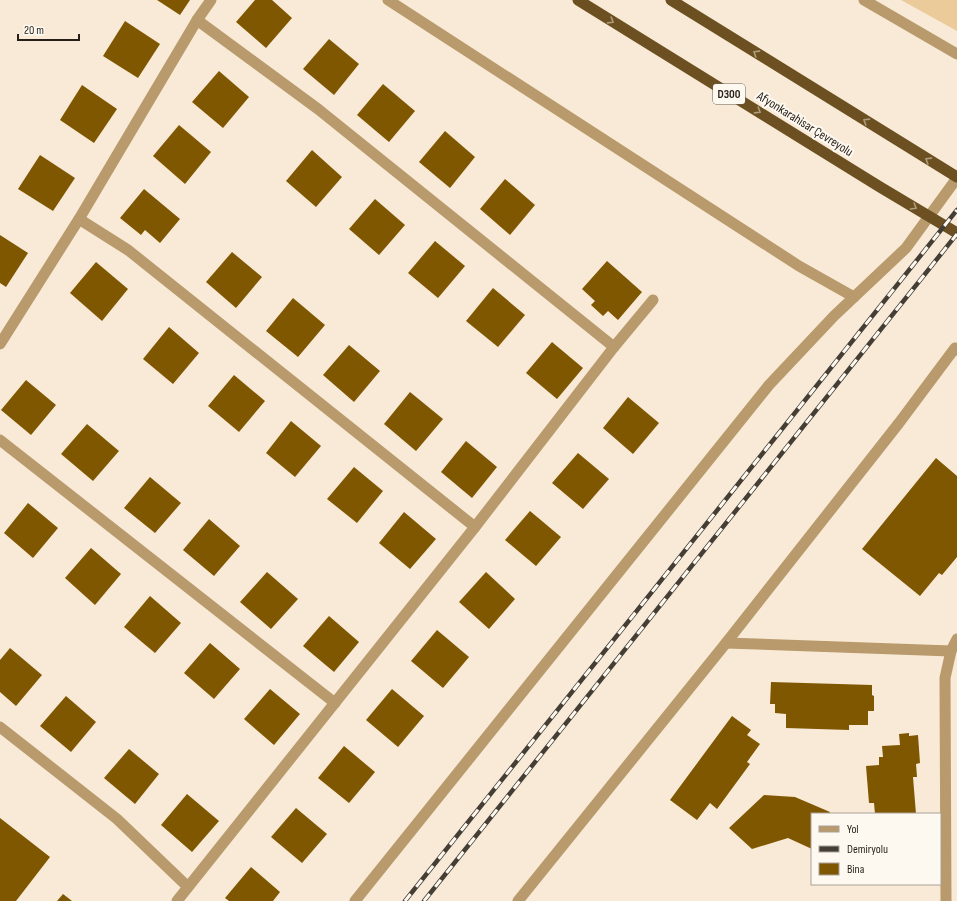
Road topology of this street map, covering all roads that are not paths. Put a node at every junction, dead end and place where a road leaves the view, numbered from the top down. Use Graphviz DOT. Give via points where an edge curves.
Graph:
graph roads {
  1 [pos="211,0"];
  2 [pos="388,0"];
  3 [pos="578,0"];
  4 [pos="671,0"];
  5 [pos="864,0"];
  6 [pos="197,20"];
  7 [pos="957,54"];
  8 [pos="957,177"];
  9 [pos="79,219"];
  10 [pos="957,233"];
  11 [pos="854,297"];
  12 [pos="653,300"];
  13 [pos="0,344"];
  14 [pos="614,347"];
  15 [pos="956,347"];
  16 [pos="0,440"];
  17 [pos="475,527"];
  18 [pos="957,639"];
  19 [pos="726,643"];
  20 [pos="951,651"];
  21 [pos="335,703"];
  22 [pos="945,710"];
  23 [pos="957,712"];
  24 [pos="0,727"];
  25 [pos="188,887"];
  26 [pos="177,901"];
  27 [pos="355,901"];
  28 [pos="518,901"];
  29 [pos="946,901"];
  1 -- 6 [label="street"];
  2 -- 11 [label="street" via="799,266"];
  3 -- 10 [label="highway, Afyonkarahisar Çevreyolu / D300, one-way"];
  8 -- 4 [label="highway, one-way"];
  5 -- 7 [label="street"];
  6 -- 9 [label="street"];
  6 -- 14 [label="street" via="318,109"];
  8 -- 11 [label="street" via="906,248"];
  9 -- 13 [label="street"];
  9 -- 17 [label="street" via="128,250"];
  11 -- 27 [label="street" via="769,385"];
  12 -- 14 [label="street"];
  14 -- 17 [label="street"];
  15 -- 19 [label="street"];
  16 -- 21 [label="street"];
  17 -- 21 [label="street"];
  18 -- 20 [label="street"];
  19 -- 20 [label="street"];
  19 -- 28 [label="street"];
  20 -- 22 [label="street" via="945,678"];
  21 -- 25 [label="street"];
  22 -- 23 [label="street"];
  22 -- 29 [label="street"];
  24 -- 25 [label="street" via="117,819"];
  25 -- 26 [label="street"];
}
